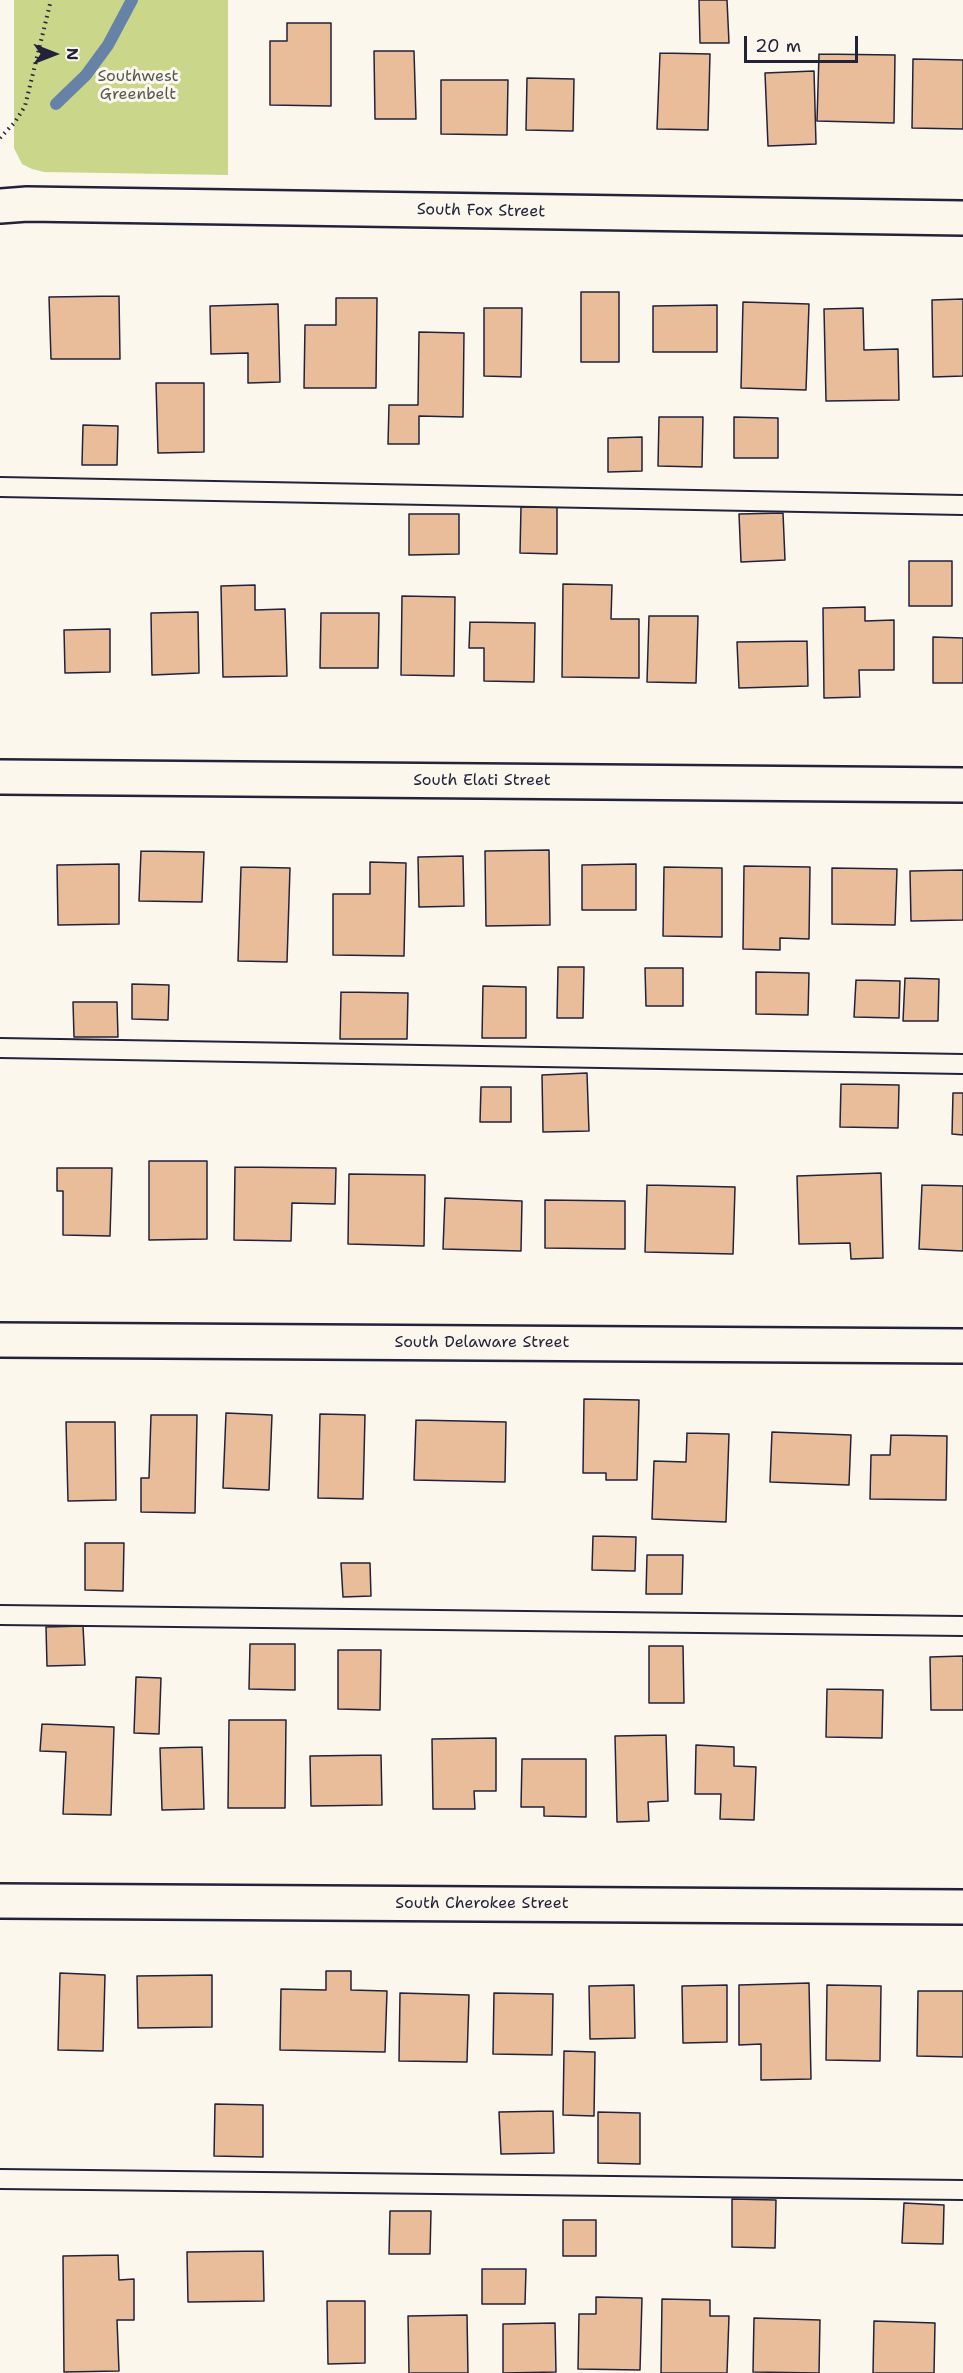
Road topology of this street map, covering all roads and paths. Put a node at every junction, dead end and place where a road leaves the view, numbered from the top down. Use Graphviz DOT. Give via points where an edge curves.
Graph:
graph roads {
  1 [pos="51,0"];
  2 [pos="0,138"];
  3 [pos="0,206"];
  4 [pos="963,218"];
  5 [pos="0,487"];
  6 [pos="963,505"];
  7 [pos="0,777"];
  8 [pos="963,785"];
  9 [pos="0,1048"];
  10 [pos="963,1064"];
  11 [pos="0,1340"];
  12 [pos="963,1346"];
  13 [pos="0,1615"];
  14 [pos="963,1626"];
  15 [pos="0,1901"];
  16 [pos="963,1907"];
  17 [pos="0,2179"];
  18 [pos="963,2190"];
  1 -- 2 [label="path" via="25,106"];
  3 -- 4 [label="street, South Fox Street"];
  5 -- 6 [label="lane"];
  7 -- 8 [label="street, South Elati Street"];
  9 -- 10 [label="lane"];
  11 -- 12 [label="street, South Delaware Street"];
  13 -- 14 [label="lane"];
  15 -- 16 [label="street, South Cherokee Street"];
  17 -- 18 [label="lane"];
}
